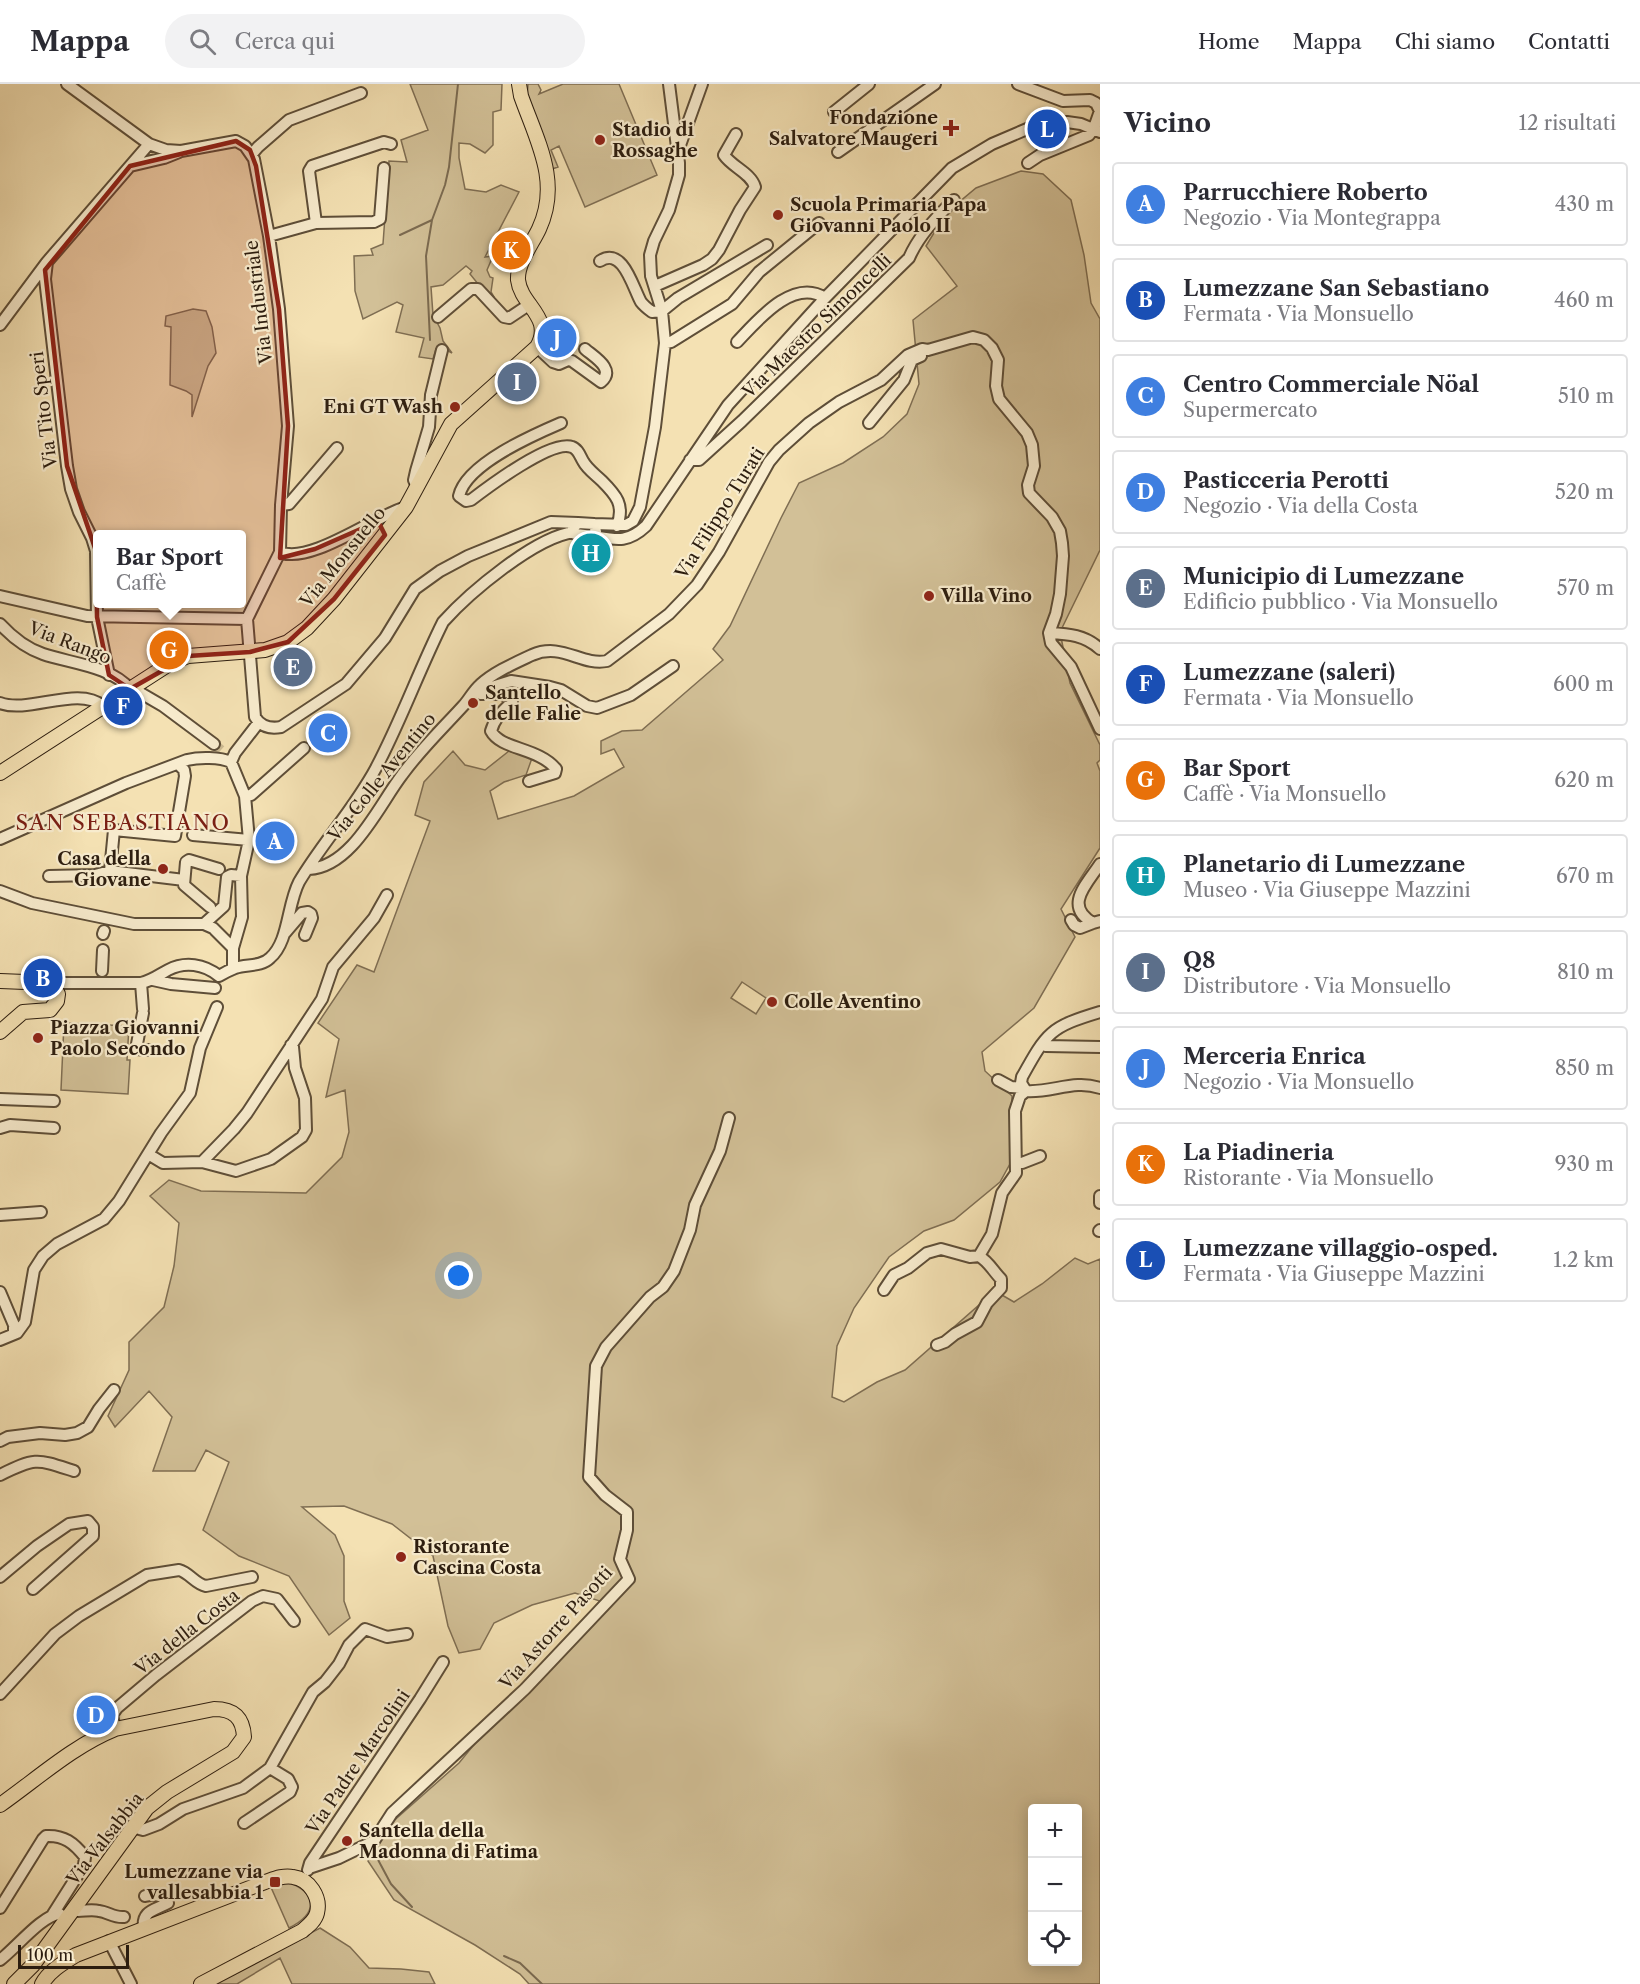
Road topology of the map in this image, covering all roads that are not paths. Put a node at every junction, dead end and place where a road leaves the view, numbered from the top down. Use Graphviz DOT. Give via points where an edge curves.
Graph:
graph roads {
  1 [pos="67,84"];
  2 [pos="519,84"];
  3 [pos="669,84"];
  4 [pos="869,84"];
  5 [pos="935,84"];
  6 [pos="1018,84"];
  7 [pos="704,86"];
  8 [pos="1043,88"];
  9 [pos="361,93"];
  10 [pos="834,112"];
  11 [pos="124,126"];
  12 [pos="1097,130"];
  13 [pos="736,135"];
  14 [pos="149,144"];
  15 [pos="391,144"];
  16 [pos="181,152"];
  17 [pos="678,152"];
  18 [pos="838,152"];
  19 [pos="252,154"];
  20 [pos="1028,163"];
  21 [pos="130,166"];
  22 [pos="384,168"];
  23 [pos="954,200"];
  24 [pos="316,224"];
  25 [pos="819,224"];
  26 [pos="268,236"];
  27 [pos="767,245"];
  28 [pos="600,261"];
  29 [pos="47,262"];
  30 [pos="655,286"];
  31 [pos="825,298"];
  32 [pos="530,304"];
  33 [pos="662,311"];
  34 [pos="438,317"];
  35 [pos="0,325"];
  36 [pos="738,342"];
  37 [pos="665,343"];
  38 [pos="537,347"];
  39 [pos="585,349"];
  40 [pos="442,350"];
  41 [pos="928,350"];
  42 [pos="561,423"];
  43 [pos="869,423"];
  44 [pos="337,448"];
  45 [pos="690,460"];
  46 [pos="417,487"];
  47 [pos="281,505"];
  48 [pos="389,520"];
  49 [pos="372,524"];
  50 [pos="573,526"];
  51 [pos="617,526"];
  52 [pos="597,529"];
  53 [pos="385,535"];
  54 [pos="93,541"];
  55 [pos="280,552"];
  56 [pos="0,596"];
  57 [pos="96,608"];
  58 [pos="96,617"];
  59 [pos="247,619"];
  60 [pos="0,624"];
  61 [pos="1049,633"];
  62 [pos="1100,650"];
  63 [pos="250,652"];
  64 [pos="673,666"];
  65 [pos="109,675"];
  66 [pos="131,689"];
  67 [pos="474,693"];
  68 [pos="0,703"];
  69 [pos="103,706"];
  70 [pos="259,722"];
  71 [pos="1100,729"];
  72 [pos="304,748"];
  73 [pos="223,754"];
  74 [pos="178,764"];
  75 [pos="0,773"];
  76 [pos="529,781"];
  77 [pos="245,796"];
  78 [pos="193,835"];
  79 [pos="0,839"];
  80 [pos="249,840"];
  81 [pos="1100,864"];
  82 [pos="219,869"];
  83 [pos="309,869"];
  84 [pos="110,870"];
  85 [pos="49,876"];
  86 [pos="241,876"];
  87 [pos="1096,876"];
  88 [pos="184,880"];
  89 [pos="0,891"];
  90 [pos="387,895"];
  91 [pos="214,910"];
  92 [pos="1071,920"];
  93 [pos="1096,922"];
  94 [pos="204,924"];
  95 [pos="103,932"];
  96 [pos="284,934"];
  97 [pos="305,936"];
  98 [pos="233,948"];
  99 [pos="233,969"];
  100 [pos="219,976"];
  101 [pos="102,978"];
  102 [pos="153,980"];
  103 [pos="0,981"];
  104 [pos="50,983"];
  105 [pos="141,983"];
  106 [pos="215,988"];
  107 [pos="1100,1012"];
  108 [pos="0,1032"];
  109 [pos="1042,1044"];
  110 [pos="291,1045"];
  111 [pos="1100,1047"];
  112 [pos="148,1050"];
  113 [pos="998,1080"];
  114 [pos="1100,1088"];
  115 [pos="1024,1090"];
  116 [pos="0,1099"];
  117 [pos="54,1101"];
  118 [pos="729,1118"];
  119 [pos="0,1128"];
  120 [pos="54,1128"];
  121 [pos="148,1154"];
  122 [pos="1040,1156"];
  123 [pos="1017,1161"];
  124 [pos="202,1162"];
  125 [pos="1100,1196"];
  126 [pos="1100,1203"];
  127 [pos="41,1212"];
  128 [pos="0,1215"];
  129 [pos="979,1256"];
  130 [pos="884,1290"];
  131 [pos="0,1293"];
  132 [pos="14,1334"];
  133 [pos="0,1340"];
  134 [pos="937,1345"];
  135 [pos="114,1390"];
  136 [pos="0,1441"];
  137 [pos="74,1471"];
  138 [pos="0,1475"];
  139 [pos="0,1577"];
  140 [pos="252,1577"];
  141 [pos="33,1589"];
  142 [pos="294,1621"];
  143 [pos="407,1634"];
  144 [pos="443,1662"];
  145 [pos="0,1694"];
  146 [pos="115,1729"];
  147 [pos="270,1768"];
  148 [pos="0,1805"];
  149 [pos="244,1823"];
  150 [pos="132,1827"];
  151 [pos="309,1868"];
  152 [pos="301,1880"];
  153 [pos="145,1896"];
  154 [pos="0,1908"];
  155 [pos="71,1913"];
  156 [pos="53,1914"];
  157 [pos="124,1917"];
  158 [pos="144,1929"];
  159 [pos="109,1941"];
  160 [pos="0,1960"];
  161 [pos="14,1984"];
  162 [pos="42,1984"];
  163 [pos="131,1984"];
  164 [pos="201,1984"];
  1 -- 11 [label="street"];
  2 -- 32 [label="main road" via="547,168 549,189 541,227 518,272 518,283"];
  3 -- 17 [label="street"];
  4 -- 10 [label="street"];
  5 -- 18 [label="street"];
  6 -- 8 [label="street"];
  7 -- 17 [label="street"];
  8 -- 12 [label="street" via="1062,101 1096,103 1100,111"];
  9 -- 19 [label="street" via="289,120"];
  11 -- 14 [label="street"];
  11 -- 21 [label="street" via="133,141"];
  12 -- 20 [label="street"];
  12 -- 31 [label="street" via="1067,122 1034,126 992,144 952,168"];
  13 -- 30 [label="street" via="724,155 755,187 712,259"];
  14 -- 16 [label="street"];
  14 -- 21 [label="street"];
  15 -- 24 [label="street" via="384,142 312,166 309,171"];
  16 -- 19 [label="street" via="232,141"];
  16 -- 21 [label="street"];
  17 -- 30 [label="street" via="679,175 651,250"];
  19 -- 26 [label="street, Via Industriale"];
  21 -- 29 [label="street"];
  22 -- 24 [label="street" via="380,219"];
  23 -- 45 [label="street, Via Maestro Simoncelli" via="909,258 742,421 699,460"];
  24 -- 26 [label="street"];
  25 -- 37 [label="street" via="759,272 732,304"];
  26 -- 47 [label="street, Via Industriale" via="279,309 288,426"];
  27 -- 33 [label="street"];
  28 -- 33 [label="street" via="613,258 621,263 643,304 652,312"];
  29 -- 35 [label="street"];
  29 -- 54 [label="street, Via Tito Speri" via="45,279 67,466 79,512"];
  30 -- 33 [label="street"];
  31 -- 36 [label="street" via="808,292 785,299 764,314"];
  31 -- 45 [label="street" via="728,405"];
  32 -- 34 [label="street" via="509,318 504,317 475,288"];
  32 -- 38 [label="main road" via="542,325"];
  33 -- 37 [label="street"];
  37 -- 51 [label="street" via="639,512 629,524"];
  38 -- 39 [label="street" via="553,362 572,361 601,382 606,367"];
  38 -- 46 [label="main road, Via Monsuello" via="451,424"];
  40 -- 46 [label="street, Via Monsuello" via="429,427 414,480"];
  41 -- 43 [label="street, Via Filippo Turati" via="912,360 904,380"];
  41 -- 61 [label="street, Via Filippo Turati" via="973,337 984,340 998,360 999,399 1023,427 1032,445 1034,466 1029,493 1060,531 1064,556 1058,608"];
  41 -- 67 [label="street, Via Filippo Turati" via="908,355 881,380 808,423 779,450 697,585 669,614 627,647 598,663 569,653 535,654 508,667"];
  42 -- 51 [label="street" via="524,438 492,459 463,484 459,496 471,500 529,461 566,446 576,449 617,497 621,511"];
  44 -- 47 [label="street" via="289,504"];
  45 -- 52 [label="street" via="646,526 625,540"];
  46 -- 48 [label="main road, Via Monsuello" via="406,507"];
  47 -- 55 [label="street, Via Industriale"];
  48 -- 49 [label="street"];
  48 -- 53 [label="main road, Via Monsuello"];
  49 -- 53 [label="street" via="380,525"];
  49 -- 55 [label="street" via="315,549 292,555"];
  50 -- 52 [label="street"];
  50 -- 70 [label="street" via="551,522 440,570 415,589 385,638 346,684 281,727 271,729"];
  50 -- 83 [label="street" via="519,557 460,603 443,622 376,768"];
  51 -- 52 [label="street"];
  53 -- 63 [label="main road, Via Monsuello" via="307,628 288,642"];
  55 -- 59 [label="street, Via Industriale"];
  56 -- 58 [label="street"];
  57 -- 58 [label="street, Via Tito Speri"];
  58 -- 59 [label="street"];
  58 -- 65 [label="street, Via Tito Speri"];
  59 -- 63 [label="street"];
  60 -- 65 [label="street, Via Rango" via="27,647"];
  61 -- 62 [label="street" via="1083,637"];
  61 -- 71 [label="street" via="1051,644 1071,667"];
  63 -- 66 [label="main road, Via Monsuello" via="188,656"];
  63 -- 70 [label="street" via="255,717"];
  64 -- 67 [label="street" via="631,695 597,708 561,690 511,681"];
  65 -- 66 [label="street, Via Rango"];
  66 -- 69 [label="main road, Via Monsuello"];
  66 -- 73 [label="street, Via Rango" via="163,706"];
  67 -- 76 [label="street" via="508,695 512,702 497,715 493,735 538,754 556,769 555,773"];
  67 -- 83 [label="street, Via Colle Aventino" via="402,775 357,840 337,859 321,868"];
  68 -- 69 [label="street" via="14,706 81,699"];
  69 -- 75 [label="main road, Via Monsuello"];
  70 -- 73 [label="street" via="235,753"];
  72 -- 77 [label="street" via="251,795"];
  73 -- 74 [label="street"];
  73 -- 77 [label="street"];
  74 -- 79 [label="street"];
  74 -- 84 [label="street" via="185,776 175,836 114,830"];
  77 -- 80 [label="street"];
  78 -- 80 [label="street"];
  80 -- 86 [label="street"];
  81 -- 87 [label="street"];
  82 -- 88 [label="street" via="189,860"];
  83 -- 96 [label="street" via="293,896"];
  84 -- 85 [label="street" via="95,875"];
  84 -- 88 [label="street"];
  86 -- 91 [label="street" via="228,878 224,906"];
  86 -- 98 [label="street" via="242,917"];
  87 -- 93 [label="street" via="1083,888 1077,902 1085,919"];
  88 -- 91 [label="street" via="185,887"];
  89 -- 95 [label="street"];
  90 -- 110 [label="street" via="374,918 333,968 322,999"];
  91 -- 94 [label="street"];
  92 -- 93 [label="street" via="1080,928"];
  94 -- 95 [label="street" via="134,924"];
  94 -- 98 [label="street"];
  95 -- 101 [label="street"];
  96 -- 97 [label="street" via="302,912 308,912 312,918"];
  96 -- 99 [label="street" via="266,962"];
  98 -- 99 [label="street"];
  99 -- 100 [label="street"];
  100 -- 102 [label="street" via="208,968 188,964 171,968"];
  100 -- 106 [label="street"];
  101 -- 104 [label="street"];
  101 -- 105 [label="street"];
  102 -- 105 [label="street"];
  102 -- 106 [label="street"];
  103 -- 104 [label="main road"];
  104 -- 108 [label="main road" via="58,994 50,1010 23,1012"];
  105 -- 112 [label="street" via="143,1011 136,1048"];
  106 -- 121 [label="street" via="218,1004 200,1048 190,1093"];
  107 -- 109 [label="street" via="1069,1021"];
  109 -- 111 [label="street"];
  109 -- 115 [label="street" via="1022,1077"];
  110 -- 124 [label="street" via="247,1113"];
  110 -- 124 [label="street" via="305,1098 306,1130 302,1137 271,1159 236,1171"];
  113 -- 115 [label="street"];
  114 -- 115 [label="street" via="1075,1084"];
  115 -- 123 [label="street" via="1015,1111"];
  116 -- 117 [label="street"];
  118 -- 151 [label="street, Via Astorre Pasotti" via="674,1271 606,1347 596,1365 589,1477 627,1512 620,1559 629,1579 525,1689 392,1813 374,1841"];
  119 -- 120 [label="street"];
  121 -- 124 [label="street" via="163,1163"];
  121 -- 132 [label="street" via="104,1219 43,1256 34,1270 25,1322"];
  122 -- 123 [label="street" via="1022,1163"];
  123 -- 129 [label="street" via="1016,1173 1002,1193 992,1234"];
  125 -- 126 [label="street"];
  127 -- 128 [label="street"];
  129 -- 130 [label="street" via="941,1249 927,1253 894,1275"];
  129 -- 134 [label="street" via="1001,1279 1001,1288 977,1322"];
  131 -- 132 [label="street"];
  132 -- 133 [label="street"];
  135 -- 136 [label="street" via="88,1427 77,1433 40,1433"];
  137 -- 138 [label="street" via="35,1460"];
  139 -- 141 [label="street" via="69,1524 88,1521 93,1536"];
  140 -- 145 [label="street" via="206,1586 179,1570 147,1575 55,1634"];
  142 -- 146 [label="street, Via della Costa" via="277,1599 263,1596 252,1601 117,1708 112,1715"];
  143 -- 147 [label="street" via="387,1637 365,1629 354,1639 305,1704"];
  144 -- 151 [label="street, Via Padre Marcolini"];
  146 -- 148 [label="main road, Via Valsabbia" via="81,1747"];
  146 -- 150 [label="main road, Via Valsabbia" via="214,1709 236,1715 243,1726 244,1737 233,1752 167,1792"];
  147 -- 149 [label="street" via="288,1779 290,1792"];
  147 -- 150 [label="street" via="243,1788 183,1809 159,1824 142,1830"];
  150 -- 155 [label="main road, Via Valsabbia"];
  151 -- 152 [label="street, Via Padre Marcolini"];
  152 -- 158 [label="main road" via="282,1877 265,1882"];
  152 -- 164 [label="main road" via="315,1893 318,1903 311,1923"];
  153 -- 158 [label="street" via="160,1896 168,1903 146,1914"];
  154 -- 156 [label="street" via="43,1839 57,1836 85,1857 84,1865"];
  155 -- 156 [label="street"];
  155 -- 157 [label="street" via="93,1910"];
  155 -- 161 [label="main road, Via Valsabbia"];
  156 -- 160 [label="street"];
  158 -- 159 [label="main road"];
  159 -- 162 [label="main road" via="59,1965"];
  159 -- 163 [label="street"];
}
